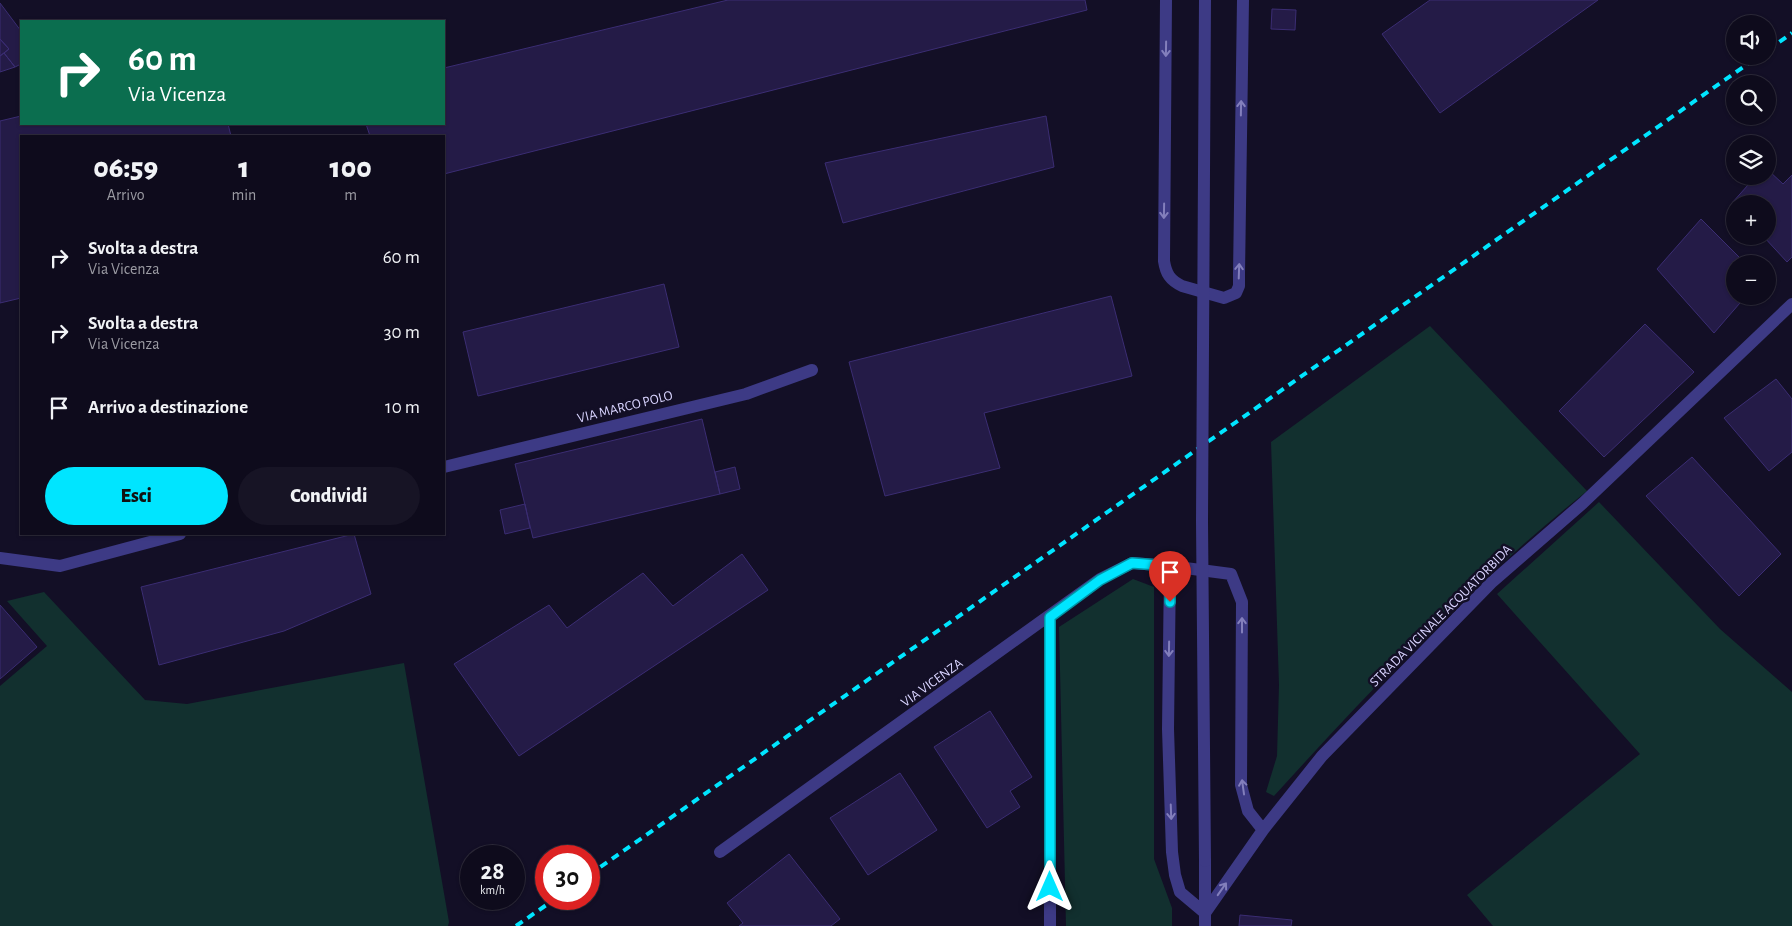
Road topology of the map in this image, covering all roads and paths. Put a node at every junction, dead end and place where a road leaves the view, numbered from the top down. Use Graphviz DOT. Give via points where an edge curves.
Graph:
graph roads {
  1 [pos="1166,0"];
  2 [pos="1206,0"];
  3 [pos="1243,0"];
  4 [pos="1792,304"];
  5 [pos="812,370"];
  6 [pos="445,467"];
  7 [pos="176,535"];
  8 [pos="0,558"];
  9 [pos="1170,566"];
  10 [pos="1050,617"];
  11 [pos="1263,830"];
  12 [pos="720,852"];
  13 [pos="1205,913"];
  14 [pos="1050,926"];
  15 [pos="1205,926"];
  1 -- 3 [label="street, one-way" via="1165,266 1170,278 1182,286 1224,298 1236,293 1240,274"];
  2 -- 13 [label="street, bridge" via="1202,511"];
  4 -- 11 [label="street, STRADA VICINALE ACQUATORBIDA" via="1583,503 1491,583 1322,756"];
  5 -- 6 [label="street, VIA MARCO POLO" via="746,394"];
  7 -- 8 [label="street" via="60,566"];
  9 -- 10 [label="street, VIA VICENZA" via="1132,563 1100,580"];
  11 -- 9 [label="street, VIA VICENZA, one-way" via="1248,811 1241,786 1242,602 1231,574"];
  9 -- 13 [label="street, one-way" via="1168,729 1172,852 1180,892"];
  10 -- 12 [label="street, VIA VICENZA"];
  10 -- 14 [label="street"];
  13 -- 11 [label="street, STRADA VICINALE ACQUATORBIDA, one-way"];
  13 -- 15 [label="street"];
}
